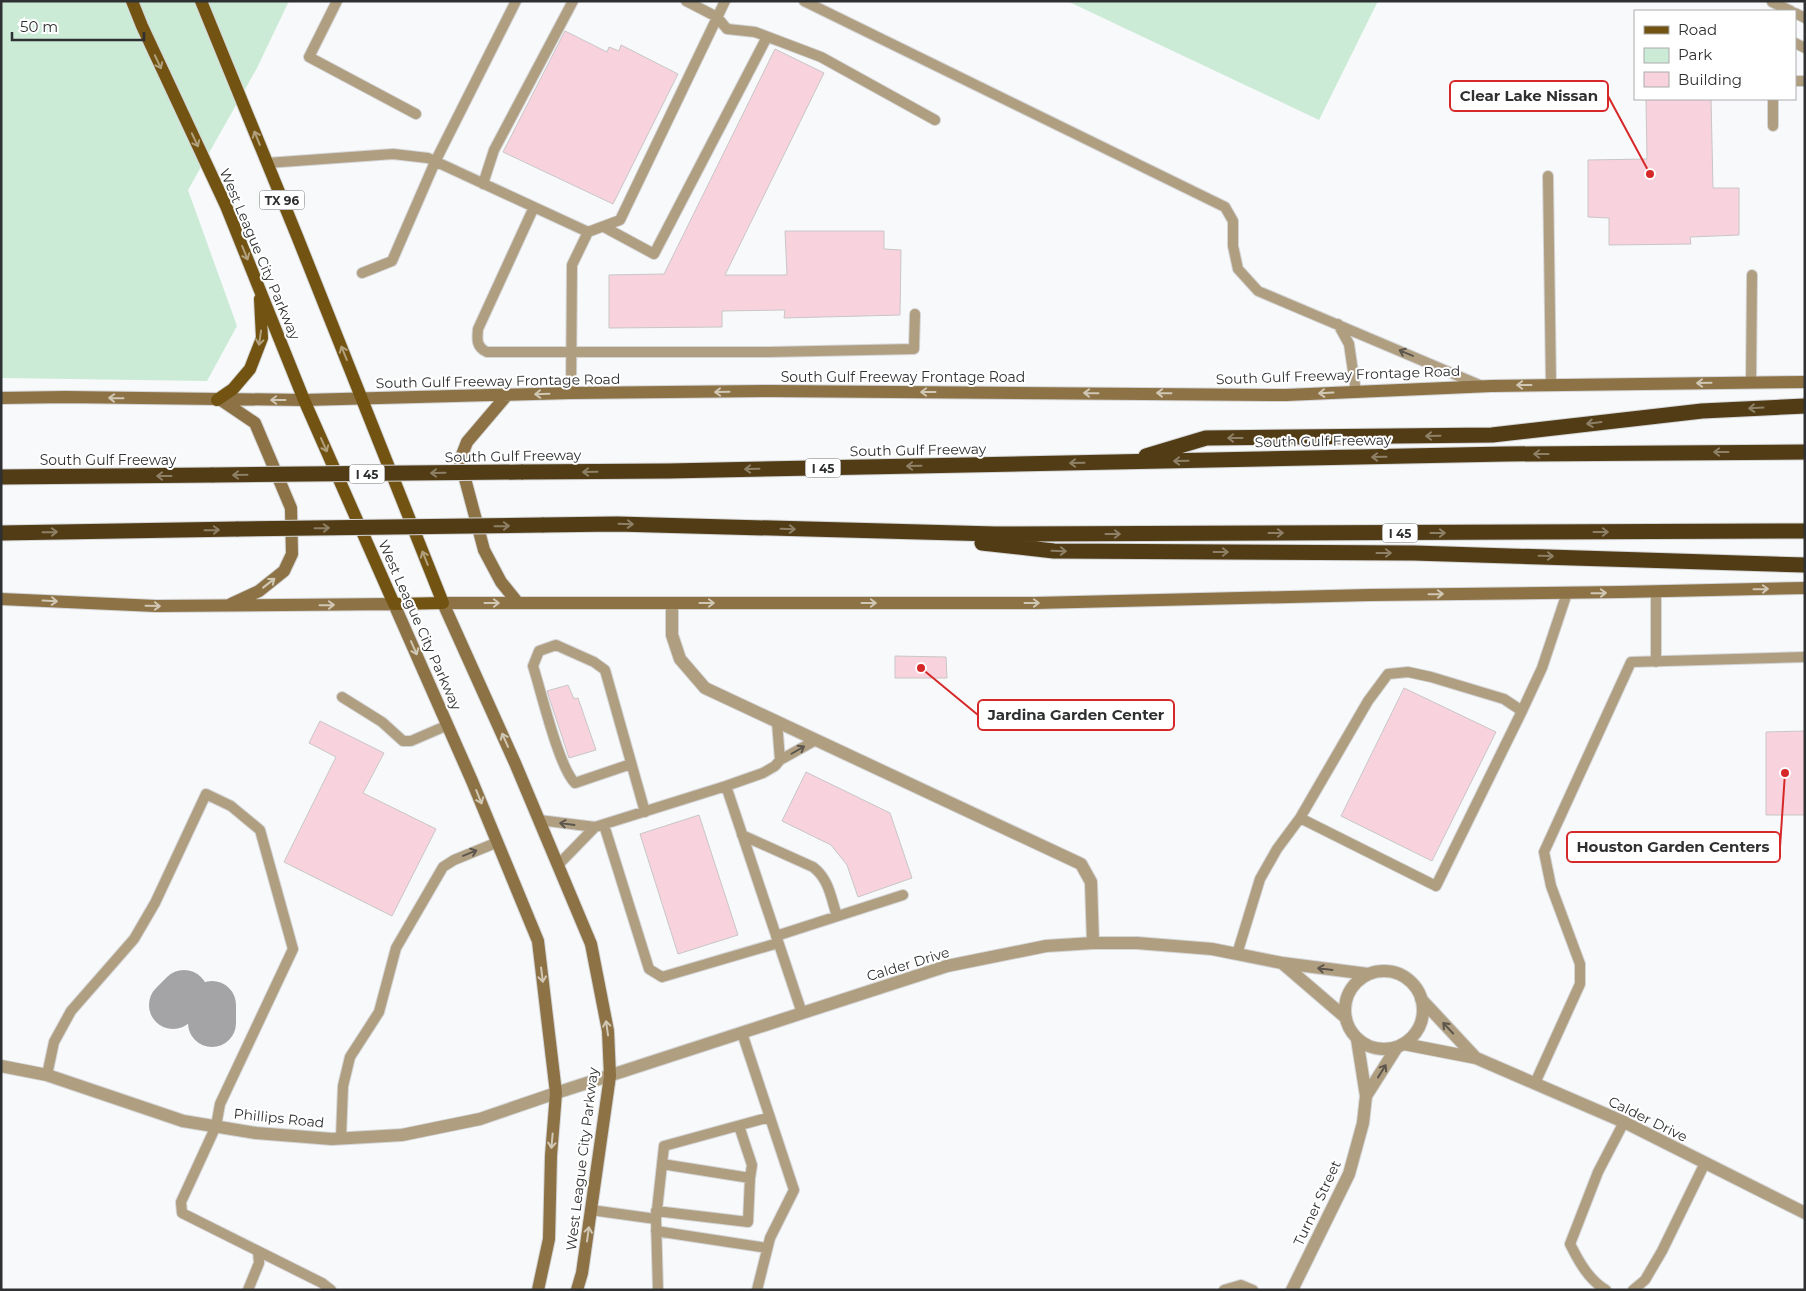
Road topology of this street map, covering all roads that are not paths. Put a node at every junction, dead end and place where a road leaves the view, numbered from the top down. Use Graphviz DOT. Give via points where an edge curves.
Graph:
graph roads {
  1 [pos="132,1"];
  2 [pos="201,1"];
  3 [pos="336,1"];
  4 [pos="516,1"];
  5 [pos="573,1"];
  6 [pos="686,1"];
  7 [pos="725,1"];
  8 [pos="804,1"];
  9 [pos="1772,5"];
  10 [pos="1788,10"];
  11 [pos="717,17"];
  12 [pos="767,37"];
  13 [pos="1773,100"];
  14 [pos="416,114"];
  15 [pos="935,120"];
  16 [pos="1773,126"];
  17 [pos="435,162"];
  18 [pos="267,163"];
  19 [pos="1548,176"];
  20 [pos="483,184"];
  21 [pos="534,207"];
  22 [pos="604,228"];
  23 [pos="588,232"];
  24 [pos="362,273"];
  25 [pos="1752,275"];
  26 [pos="259,289"];
  27 [pos="915,314"];
  28 [pos="1338,324"];
  29 [pos="571,352"];
  30 [pos="1805,382"];
  31 [pos="1752,383"];
  32 [pos="1551,385"];
  33 [pos="1483,386"];
  34 [pos="1356,392"];
  35 [pos="571,393"];
  36 [pos="507,395"];
  37 [pos="1,398"];
  38 [pos="362,399"];
  39 [pos="219,400"];
  40 [pos="304,400"];
  41 [pos="1805,406"];
  42 [pos="1805,452"];
  43 [pos="1126,462"];
  44 [pos="1,476"];
  45 [pos="1805,531"];
  46 [pos="1,532"];
  47 [pos="889,532"];
  48 [pos="1805,565"];
  49 [pos="1805,588"];
  50 [pos="1656,592"];
  51 [pos="1567,593"];
  52 [pos="1,599"];
  53 [pos="443,603"];
  54 [pos="518,603"];
  55 [pos="394,604"];
  56 [pos="672,604"];
  57 [pos="226,606"];
  58 [pos="1805,657"];
  59 [pos="1656,662"];
  60 [pos="342,697"];
  61 [pos="1522,711"];
  62 [pos="777,722"];
  63 [pos="448,725"];
  64 [pos="816,740"];
  65 [pos="780,760"];
  66 [pos="631,764"];
  67 [pos="726,786"];
  68 [pos="645,812"];
  69 [pos="1300,818"];
  70 [pos="539,820"];
  71 [pos="600,826"];
  72 [pos="742,835"];
  73 [pos="498,842"];
  74 [pos="558,864"];
  75 [pos="903,895"];
  76 [pos="837,916"];
  77 [pos="777,939"];
  78 [pos="1094,943"];
  79 [pos="1237,954"];
  80 [pos="1282,963"];
  81 [pos="1368,974"];
  82 [pos="1421,999"];
  83 [pos="802,1013"];
  84 [pos="1346,1018"];
  85 [pos="742,1033"];
  86 [pos="1357,1039"];
  87 [pos="1401,1045"];
  88 [pos="1476,1058"];
  89 [pos="1,1066"];
  90 [pos="46,1075"];
  91 [pos="610,1076"];
  92 [pos="1535,1084"];
  93 [pos="556,1093"];
  94 [pos="1366,1096"];
  95 [pos="770,1117"];
  96 [pos="1624,1122"];
  97 [pos="216,1126"];
  98 [pos="739,1126"];
  99 [pos="341,1138"];
  100 [pos="1705,1163"];
  101 [pos="662,1164"];
  102 [pos="750,1178"];
  103 [pos="591,1210"];
  104 [pos="1805,1213"];
  105 [pos="656,1215"];
  106 [pos="656,1231"];
  107 [pos="767,1248"];
  108 [pos="258,1251"];
  109 [pos="248,1290"];
  110 [pos="331,1290"];
  111 [pos="538,1290"];
  112 [pos="577,1290"];
  113 [pos="658,1290"];
  114 [pos="757,1290"];
  115 [pos="1224,1290"];
  116 [pos="1253,1290"];
  117 [pos="1292,1290"];
  118 [pos="1606,1290"];
  119 [pos="1633,1290"];
  1 -- 26 [label="main road, West League City Parkway, one-way" via="226,206"];
  18 -- 2 [label="main road, West League City Parkway / TX 96, one-way"];
  3 -- 14 [label="lane" via="309,58"];
  4 -- 17 [label="lane"];
  5 -- 20 [label="lane" via="494,150"];
  6 -- 11 [label="lane"];
  7 -- 11 [label="lane"];
  8 -- 28 [label="lane" via="1225,207 1233,221 1233,246 1238,269 1258,291"];
  9 -- 10 [label="lane"];
  11 -- 12 [label="lane" via="727,29 755,32"];
  11 -- 22 [label="lane" via="620,220"];
  12 -- 15 [label="lane" via="821,57"];
  12 -- 22 [label="lane" via="654,254"];
  13 -- 16 [label="lane"];
  17 -- 18 [label="lane" via="428,158 392,154"];
  17 -- 20 [label="lane"];
  17 -- 24 [label="lane" via="392,261"];
  38 -- 18 [label="main road, West League City Parkway / TX 96, one-way"];
  19 -- 32 [label="lane"];
  20 -- 21 [label="lane"];
  21 -- 23 [label="lane"];
  21 -- 29 [label="lane" via="478,328 477,342 487,352"];
  22 -- 23 [label="lane"];
  23 -- 29 [label="lane" via="572,264"];
  25 -- 31 [label="lane"];
  26 -- 39 [label="main road, one-way" via="262,338 250,369"];
  26 -- 40 [label="main road, West League City Parkway"];
  27 -- 29 [label="lane" via="914,349"];
  33 -- 28 [label="lane, one-way"];
  28 -- 34 [label="lane" via="1349,344"];
  29 -- 35 [label="lane"];
  30 -- 31 [label="main road, South Gulf Freeway Frontage Road"];
  31 -- 32 [label="main road, South Gulf Freeway Frontage Road, one-way"];
  32 -- 33 [label="main road, South Gulf Freeway Frontage Road, one-way"];
  33 -- 34 [label="main road, South Gulf Freeway Frontage Road"];
  34 -- 35 [label="main road, South Gulf Freeway Frontage Road, one-way" via="1286,395 771,391"];
  35 -- 36 [label="main road, South Gulf Freeway Frontage Road, one-way"];
  36 -- 38 [label="main road, South Gulf Freeway Frontage Road"];
  36 -- 54 [label="main road" via="467,442 460,460 484,550 501,582"];
  39 -- 37 [label="main road, South Gulf Freeway Frontage Road, one-way"];
  38 -- 40 [label="main road, South Gulf Freeway Frontage Road"];
  53 -- 38 [label="main road, West League City Parkway / TX 96, one-way"];
  40 -- 39 [label="main road, South Gulf Freeway Frontage Road, one-way"];
  57 -- 39 [label="main road, one-way" via="259,591 284,571 292,554 291,508 255,423"];
  40 -- 55 [label="main road, West League City Parkway, one-way"];
  41 -- 43 [label="highway, one-way" via="1702,411 1492,435 1206,438"];
  42 -- 43 [label="highway, South Gulf Freeway / I 45, one-way" via="1496,454"];
  43 -- 44 [label="highway, South Gulf Freeway / I 45, one-way, bridge"];
  47 -- 45 [label="highway, I 45, one-way"];
  46 -- 47 [label="highway, I 45, one-way, bridge" via="617,524"];
  47 -- 48 [label="highway, one-way" via="1054,551 1414,553"];
  50 -- 49 [label="main road, one-way"];
  51 -- 50 [label="main road, one-way"];
  50 -- 59 [label="lane"];
  56 -- 51 [label="main road, one-way" via="1035,603"];
  51 -- 61 [label="lane" via="1542,668"];
  52 -- 57 [label="main road, one-way"];
  53 -- 54 [label="main road, one-way"];
  53 -- 55 [label="main road"];
  70 -- 53 [label="main road, West League City Parkway, one-way"];
  54 -- 56 [label="main road"];
  57 -- 55 [label="main road, one-way"];
  55 -- 63 [label="main road, West League City Parkway, one-way"];
  56 -- 62 [label="street" via="672,635 680,659 705,688"];
  58 -- 59 [label="lane"];
  59 -- 92 [label="lane" via="1630,662 1544,852 1551,886 1580,964 1580,984"];
  60 -- 63 [label="lane" via="382,722 402,741 411,741"];
  61 -- 69 [label="lane" via="1504,699 1431,677 1408,672 1388,674 1368,701"];
  61 -- 69 [label="lane" via="1436,886"];
  62 -- 64 [label="street"];
  62 -- 65 [label="lane"];
  63 -- 73 [label="main road, West League City Parkway, one-way"];
  65 -- 64 [label="lane, one-way"];
  64 -- 78 [label="street" via="1081,864 1091,882"];
  65 -- 67 [label="lane" via="764,773"];
  66 -- 66 [label="lane" via="605,670 556,645 539,651 533,666 569,778 575,783"];
  66 -- 68 [label="lane"];
  67 -- 68 [label="lane"];
  67 -- 72 [label="lane"];
  68 -- 71 [label="lane"];
  69 -- 79 [label="lane" via="1277,848 1260,879"];
  71 -- 70 [label="lane, one-way"];
  70 -- 74 [label="main road, West League City Parkway"];
  71 -- 74 [label="lane"];
  71 -- 77 [label="lane" via="649,969 654,974 662,977"];
  72 -- 76 [label="lane" via="822,874"];
  72 -- 77 [label="lane"];
  73 -- 93 [label="main road, West League City Parkway, one-way" via="538,940"];
  99 -- 73 [label="lane, one-way" via="343,1086 350,1057 379,1012 396,948 443,867"];
  91 -- 74 [label="main road, West League City Parkway, one-way" via="608,1031 591,944"];
  75 -- 76 [label="lane"];
  76 -- 77 [label="lane"];
  77 -- 83 [label="lane"];
  78 -- 79 [label="street, Calder Drive" via="1137,943"];
  78 -- 83 [label="street, Calder Drive" via="1046,946 947,966"];
  79 -- 80 [label="street, Calder Drive"];
  81 -- 80 [label="street, Calder Drive, one-way"];
  80 -- 84 [label="street, Calder Drive"];
  81 -- 82 [label="street" via="1394,972 1415,987"];
  81 -- 84 [label="street" via="1349,992"];
  82 -- 87 [label="street" via="1420,1025 1413,1036"];
  88 -- 82 [label="street, Calder Drive, one-way"];
  83 -- 85 [label="street, Calder Drive"];
  84 -- 86 [label="street"];
  85 -- 91 [label="street, Calder Drive"];
  85 -- 95 [label="lane"];
  86 -- 87 [label="street" via="1380,1049"];
  86 -- 94 [label="street, Turner Street"];
  87 -- 88 [label="street, Calder Drive"];
  94 -- 87 [label="street, Turner Street, one-way"];
  88 -- 92 [label="street, Calder Drive"];
  89 -- 90 [label="street, Phillips Road"];
  90 -- 97 [label="street, Phillips Road" via="183,1121"];
  90 -- 97 [label="lane" via="54,1042 71,1011 134,939 155,903 206,794 231,806 260,830 293,949 220,1104"];
  91 -- 93 [label="street, Calder Drive"];
  91 -- 103 [label="main road, West League City Parkway"];
  92 -- 96 [label="street, Calder Drive"];
  93 -- 99 [label="street, Phillips Road" via="480,1119 402,1136"];
  93 -- 111 [label="main road, West League City Parkway, one-way" via="549,1239"];
  94 -- 117 [label="street, Turner Street" via="1363,1123 1349,1174"];
  95 -- 98 [label="lane"];
  95 -- 107 [label="lane" via="794,1190"];
  96 -- 100 [label="street, Calder Drive"];
  96 -- 118 [label="lane" via="1598,1172 1570,1244 1580,1263"];
  97 -- 99 [label="street, Phillips Road" via="256,1133"];
  97 -- 108 [label="lane" via="181,1202 182,1213"];
  98 -- 101 [label="lane" via="664,1146"];
  98 -- 102 [label="lane" via="752,1165"];
  100 -- 104 [label="street, Calder Drive"];
  100 -- 119 [label="lane" via="1662,1251 1645,1280"];
  101 -- 102 [label="lane"];
  101 -- 105 [label="lane"];
  102 -- 105 [label="lane" via="748,1222"];
  103 -- 105 [label="lane"];
  112 -- 103 [label="main road, West League City Parkway, one-way"];
  105 -- 106 [label="lane"];
  106 -- 107 [label="lane"];
  106 -- 113 [label="lane"];
  107 -- 114 [label="lane"];
  108 -- 109 [label="lane" via="259,1264"];
  108 -- 110 [label="lane"];
  115 -- 116 [label="lane" via="1241,1286"];
}
